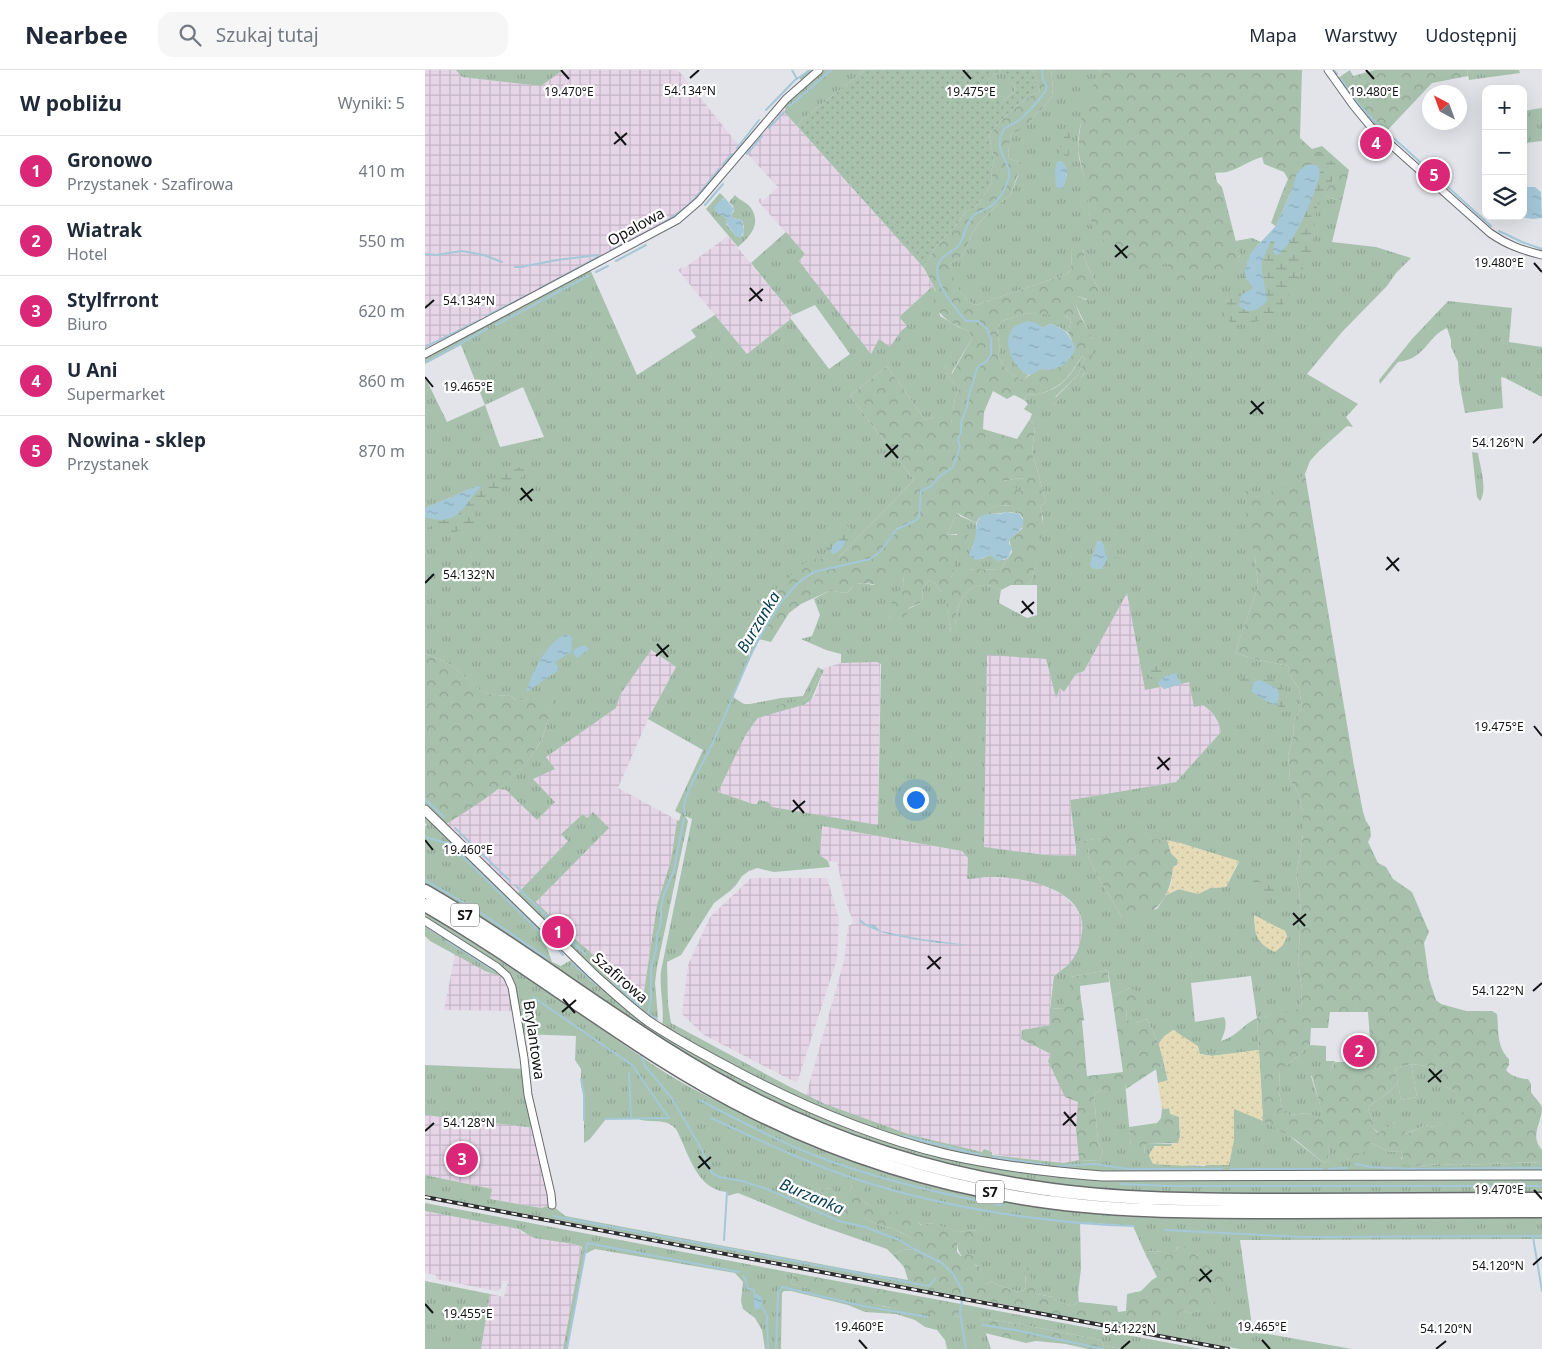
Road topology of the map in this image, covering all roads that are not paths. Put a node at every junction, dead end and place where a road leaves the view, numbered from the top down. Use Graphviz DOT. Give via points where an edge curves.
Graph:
graph roads {
  1 [pos="819,70"];
  2 [pos="1328,70"];
  3 [pos="1542,255"];
  4 [pos="425,354"];
  5 [pos="425,810"];
  6 [pos="425,892"];
  7 [pos="425,906"];
  8 [pos="425,921"];
  9 [pos="1542,1175"];
  10 [pos="1542,1199"];
  11 [pos="551,1205"];
  12 [pos="1542,1211"];
  1 -- 4 [label="street, Opalowa" via="786,99 699,201 677,220"];
  2 -- 3 [label="street" via="1371,127 1491,233 1504,243"];
  5 -- 9 [label="street, Szafirowa" via="593,974 647,1020 791,1100 894,1140 985,1162 1102,1176"];
  6 -- 10 [label="highway, S7" via="460,911 659,1045 721,1081 796,1119 918,1163 1032,1187 1098,1195 1231,1200"];
  7 -- 12 [label="highway, S7" via="706,1087 816,1140 920,1176 1019,1198 1118,1209"];
  8 -- 11 [label="street, Brylantowa" via="497,967 510,981 528,1095"];
}
